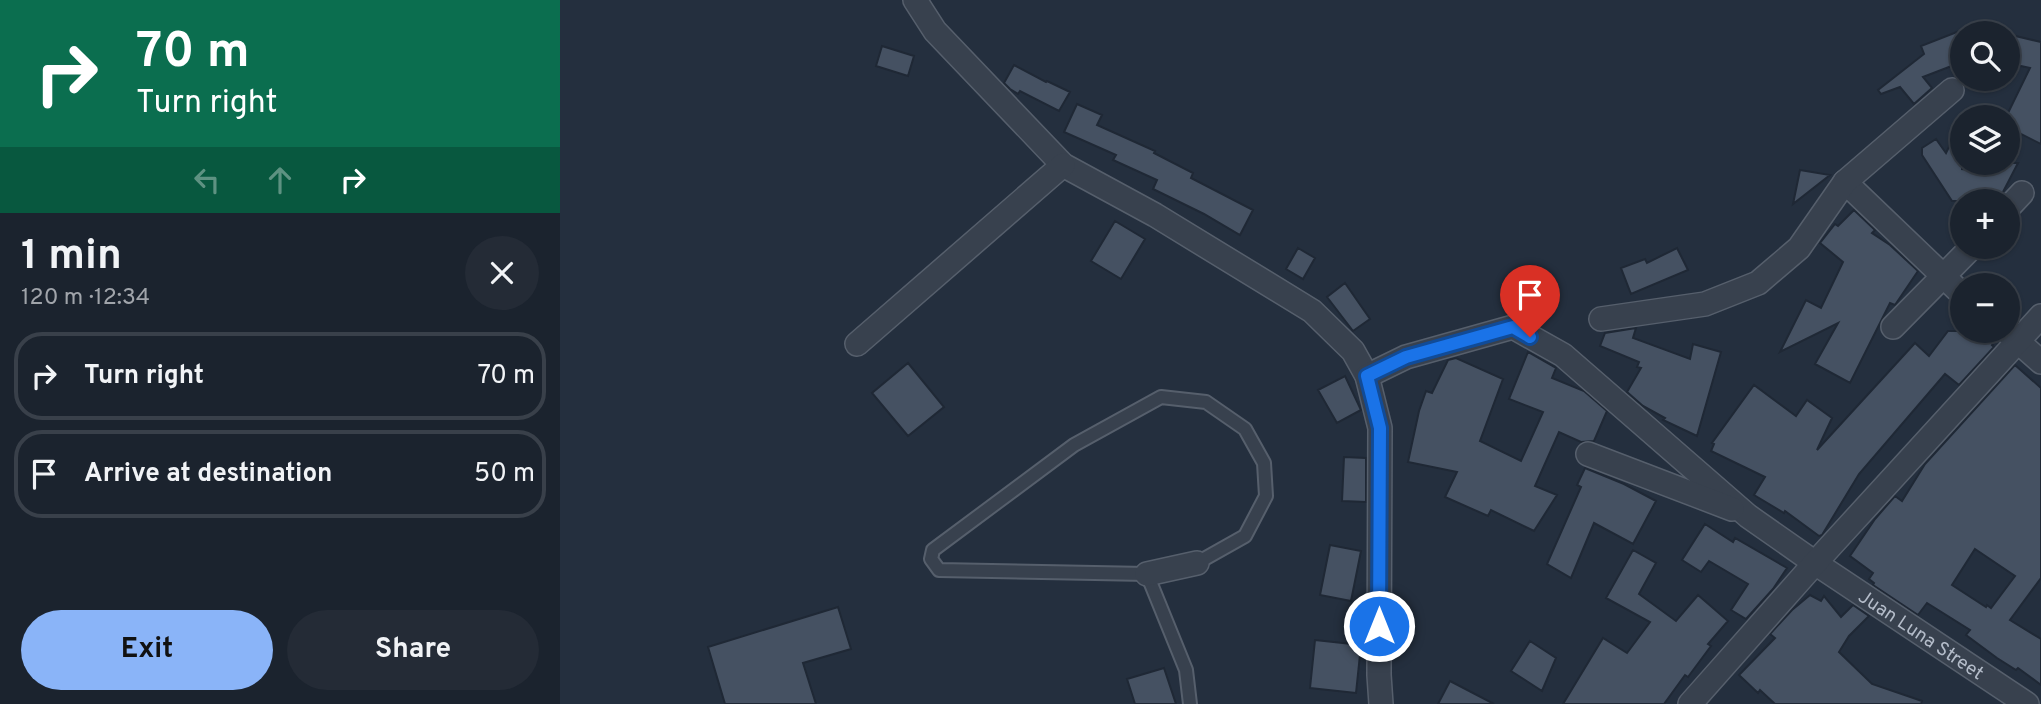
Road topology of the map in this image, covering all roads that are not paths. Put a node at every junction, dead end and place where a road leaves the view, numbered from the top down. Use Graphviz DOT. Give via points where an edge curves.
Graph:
graph roads {
  1 [pos="915,0"];
  2 [pos="1951,91"];
  3 [pos="1063,165"];
  4 [pos="1845,182"];
  5 [pos="1961,259"];
  6 [pos="1943,278"];
  7 [pos="1950,284"];
  8 [pos="2041,316"];
  9 [pos="1601,319"];
  10 [pos="1894,327"];
  11 [pos="2020,329"];
  12 [pos="2004,343"];
  13 [pos="2020,343"];
  14 [pos="857,344"];
  15 [pos="2041,362"];
  16 [pos="1367,376"];
  17 [pos="1588,454"];
  18 [pos="1748,516"];
  19 [pos="1197,563"];
  20 [pos="1815,563"];
  21 [pos="1147,574"];
  22 [pos="1190,704"];
  23 [pos="1381,704"];
  24 [pos="1690,704"];
  25 [pos="2027,704"];
  1 -- 3 [label="street" via="935,31"];
  2 -- 4 [label="street"];
  3 -- 14 [label="street"];
  3 -- 16 [label="street" via="1155,215 1312,312 1353,351"];
  4 -- 6 [label="street"];
  4 -- 9 [label="street" via="1799,248 1758,283 1705,304"];
  5 -- 6 [label="street"];
  6 -- 7 [label="street"];
  6 -- 10 [label="street"];
  8 -- 11 [label="street"];
  12 -- 20 [label="street"];
  13 -- 15 [label="street"];
  16 -- 18 [label="street" via="1406,357 1513,327 1563,355"];
  16 -- 23 [label="street" via="1380,428"];
  17 -- 18 [label="street"];
  18 -- 20 [label="street, Juan Luna Street"];
  19 -- 21 [label="street"];
  19 -- 21 [label="lane" via="1245,536 1266,496 1264,463 1245,429 1206,402 1161,397 1074,445 933,550 931,559 939,570"];
  20 -- 24 [label="street"];
  20 -- 25 [label="street, Juan Luna Street"];
  21 -- 22 [label="lane" via="1186,670"];
}
